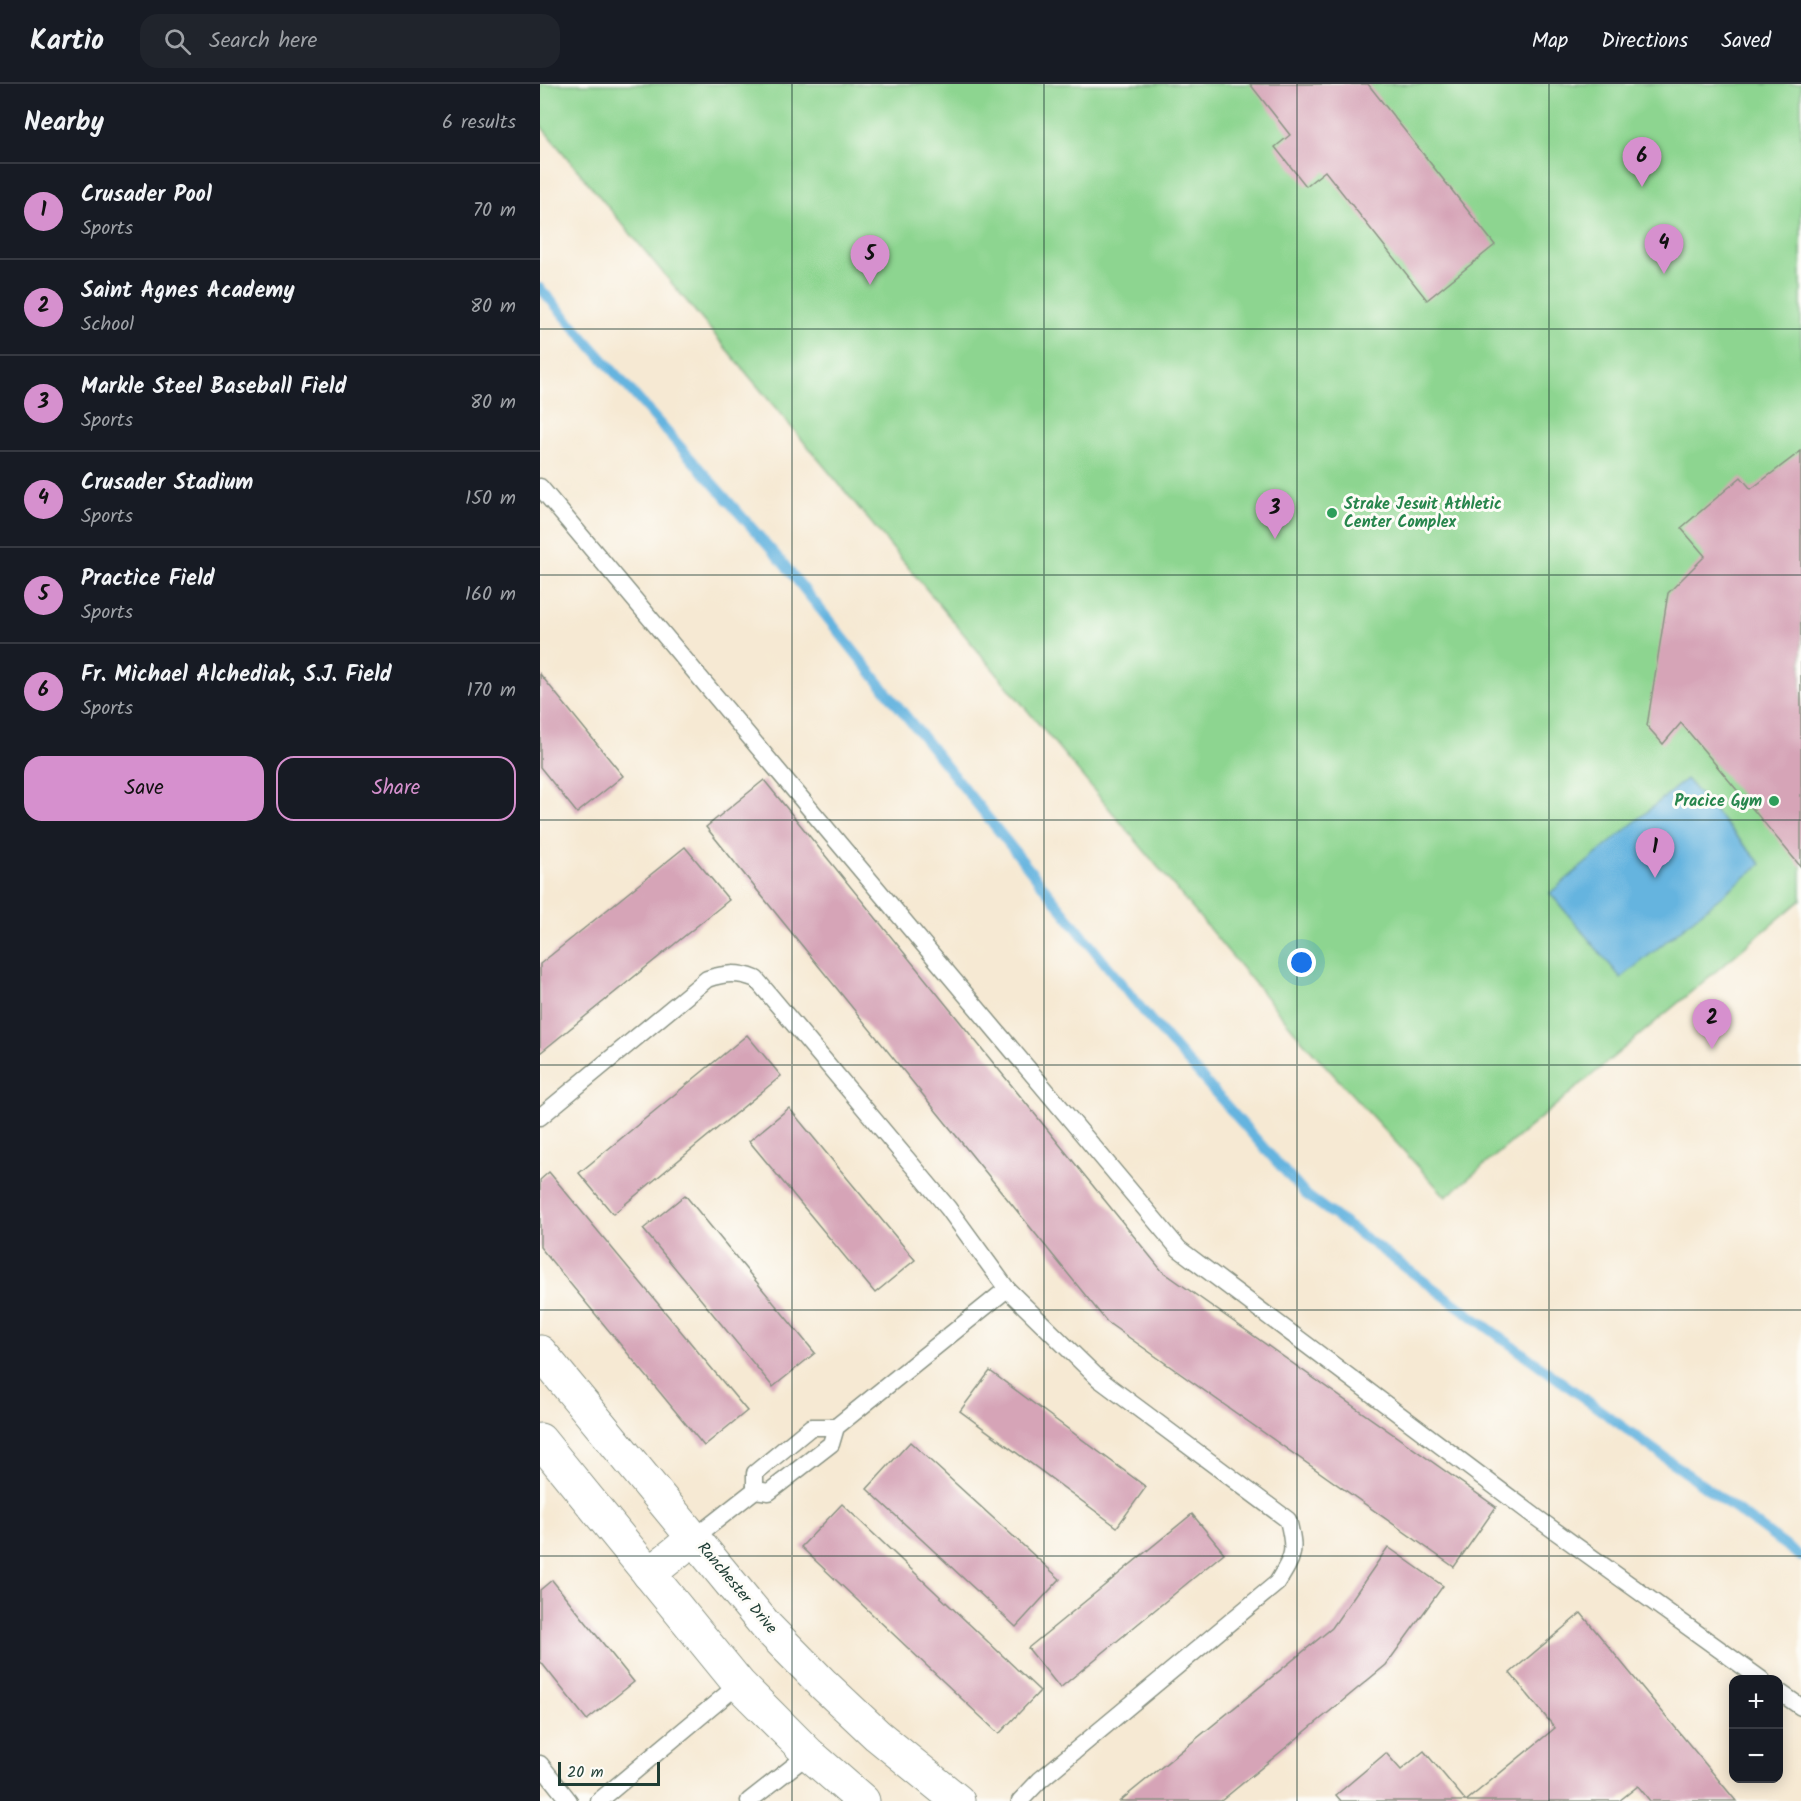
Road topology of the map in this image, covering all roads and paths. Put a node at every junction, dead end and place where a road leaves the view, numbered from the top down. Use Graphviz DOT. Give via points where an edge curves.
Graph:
graph roads {
  1 [pos="540,487"];
  2 [pos="540,1117"];
  3 [pos="1007,1289"];
  4 [pos="540,1352"];
  5 [pos="836,1427"];
  6 [pos="540,1440"];
  7 [pos="754,1490"];
  8 [pos="694,1538"];
  9 [pos="649,1574"];
  10 [pos="1755,1675"];
  11 [pos="739,1684"];
  12 [pos="1783,1694"];
  13 [pos="1801,1707"];
  14 [pos="809,1754"];
  15 [pos="540,1764"];
  16 [pos="569,1801"];
  17 [pos="599,1801"];
  18 [pos="749,1801"];
  19 [pos="863,1801"];
  20 [pos="958,1801"];
  21 [pos="1020,1801"];
  1 -- 10 [label="lane" via="1179,1249 1537,1518"];
  2 -- 3 [label="lane" via="706,979 724,973 756,979 948,1208"];
  3 -- 5 [label="lane"];
  3 -- 21 [label="lane" via="1099,1379 1288,1520 1294,1543 1292,1559 1277,1583 1040,1780"];
  4 -- 8 [label="street, Ranchester Drive"];
  5 -- 7 [label="lane" via="831,1444 769,1492"];
  5 -- 7 [label="lane" via="811,1427 755,1473"];
  6 -- 9 [label="street"];
  7 -- 8 [label="lane"];
  8 -- 9 [label="street"];
  8 -- 20 [label="street, Ranchester Drive" via="766,1626 823,1684 877,1735"];
  9 -- 11 [label="street"];
  11 -- 14 [label="street"];
  11 -- 17 [label="lane"];
  12 -- 13 [label="lane"];
  14 -- 18 [label="lane"];
  14 -- 19 [label="street"];
  15 -- 16 [label="lane"];
}
